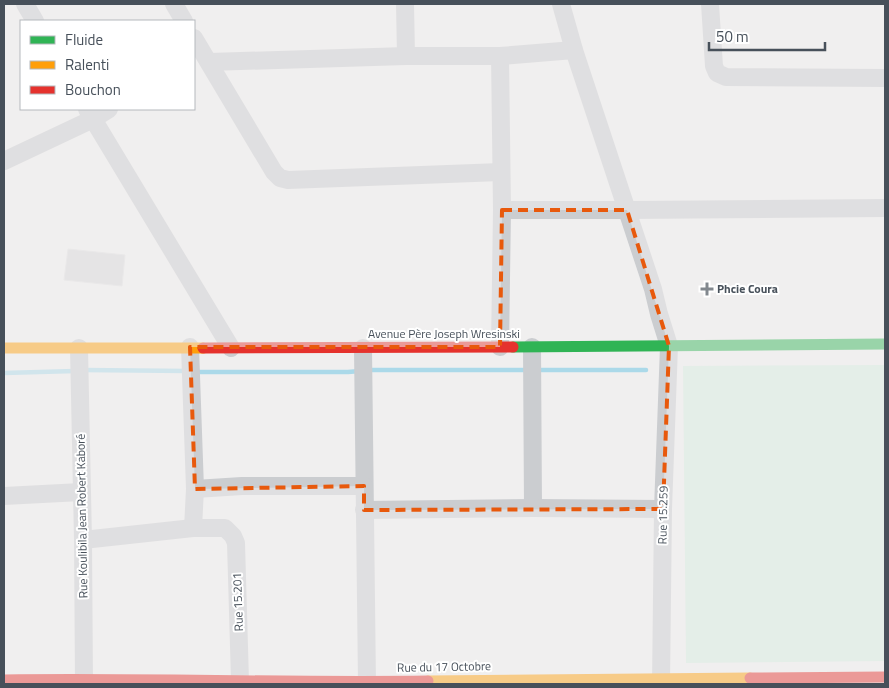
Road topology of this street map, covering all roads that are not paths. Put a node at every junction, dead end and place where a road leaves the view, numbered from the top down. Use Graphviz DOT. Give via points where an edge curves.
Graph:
graph roads {
  1 [pos="25,4"];
  2 [pos="174,4"];
  3 [pos="405,4"];
  4 [pos="561,4"];
  5 [pos="710,4"];
  6 [pos="34,20"];
  7 [pos="183,20"];
  8 [pos="574,50"];
  9 [pos="199,52"];
  10 [pos="406,56"];
  11 [pos="500,56"];
  12 [pos="885,78"];
  13 [pos="105,110"];
  14 [pos="90,114"];
  15 [pos="4,161"];
  16 [pos="501,172"];
  17 [pos="885,208"];
  18 [pos="502,210"];
  19 [pos="627,210"];
  20 [pos="885,344"];
  21 [pos="669,346"];
  22 [pos="500,347"];
  23 [pos="4,348"];
  24 [pos="231,348"];
  25 [pos="362,348"];
  26 [pos="532,362"];
  27 [pos="79,363"];
  28 [pos="191,364"];
  29 [pos="364,486"];
  30 [pos="195,489"];
  31 [pos="81,492"];
  32 [pos="4,496"];
  33 [pos="533,508"];
  34 [pos="663,509"];
  35 [pos="364,510"];
  36 [pos="193,528"];
  37 [pos="83,540"];
  38 [pos="885,678"];
  39 [pos="4,680"];
  40 [pos="240,681"];
  41 [pos="661,681"];
  42 [pos="791,681"];
  43 [pos="84,682"];
  44 [pos="510,682"];
  45 [pos="367,683"];
  1 -- 6 [label="street"];
  2 -- 7 [label="street"];
  3 -- 10 [label="street"];
  4 -- 8 [label="street, Rue 15.259"];
  5 -- 12 [label="street" via="714,66 717,73 726,77"];
  8 -- 11 [label="street"];
  8 -- 19 [label="street, Rue 15.259"];
  9 -- 10 [label="street"];
  9 -- 16 [label="street" via="280,178"];
  10 -- 11 [label="street"];
  11 -- 16 [label="street"];
  13 -- 14 [label="street"];
  14 -- 15 [label="street"];
  14 -- 24 [label="street"];
  16 -- 18 [label="street"];
  17 -- 19 [label="street"];
  18 -- 19 [label="street"];
  18 -- 22 [label="street"];
  19 -- 21 [label="street, Rue 15.259"];
  20 -- 21 [label="street, Avenue Père Joseph Wresinski"];
  21 -- 26 [label="street, Avenue Père Joseph Wresinski"];
  21 -- 34 [label="street, Rue 15.259"];
  22 -- 25 [label="street, Avenue Père Joseph Wresinski"];
  22 -- 26 [label="street, Avenue Père Joseph Wresinski"];
  23 -- 27 [label="street, Avenue Père Joseph Wresinski"];
  24 -- 25 [label="street, Avenue Père Joseph Wresinski"];
  24 -- 28 [label="street, Avenue Père Joseph Wresinski"];
  25 -- 29 [label="street"];
  26 -- 33 [label="street"];
  27 -- 28 [label="street, Avenue Père Joseph Wresinski" via="166,349"];
  27 -- 31 [label="street, Rue Koulibila Jean Robert Kaboré"];
  28 -- 30 [label="street"];
  29 -- 30 [label="street"];
  29 -- 35 [label="street"];
  30 -- 36 [label="street"];
  31 -- 32 [label="street"];
  31 -- 37 [label="street, Rue Koulibila Jean Robert Kaboré"];
  33 -- 34 [label="street"];
  33 -- 35 [label="street"];
  34 -- 41 [label="street, Rue 15.259"];
  35 -- 45 [label="street"];
  36 -- 37 [label="street"];
  36 -- 40 [label="street, Rue 15.201" via="225,528 234,536"];
  37 -- 43 [label="street, Rue Koulibila Jean Robert Kaboré"];
  38 -- 42 [label="street, Rue du 17 Octobre"];
  39 -- 43 [label="street, Rue du 17 Octobre"];
  40 -- 43 [label="street, Rue du 17 Octobre"];
  40 -- 45 [label="street, Rue du 17 Octobre"];
  41 -- 42 [label="street, Rue du 17 Octobre"];
  41 -- 44 [label="street, Rue du 17 Octobre"];
  44 -- 45 [label="street, Rue du 17 Octobre"];
}
